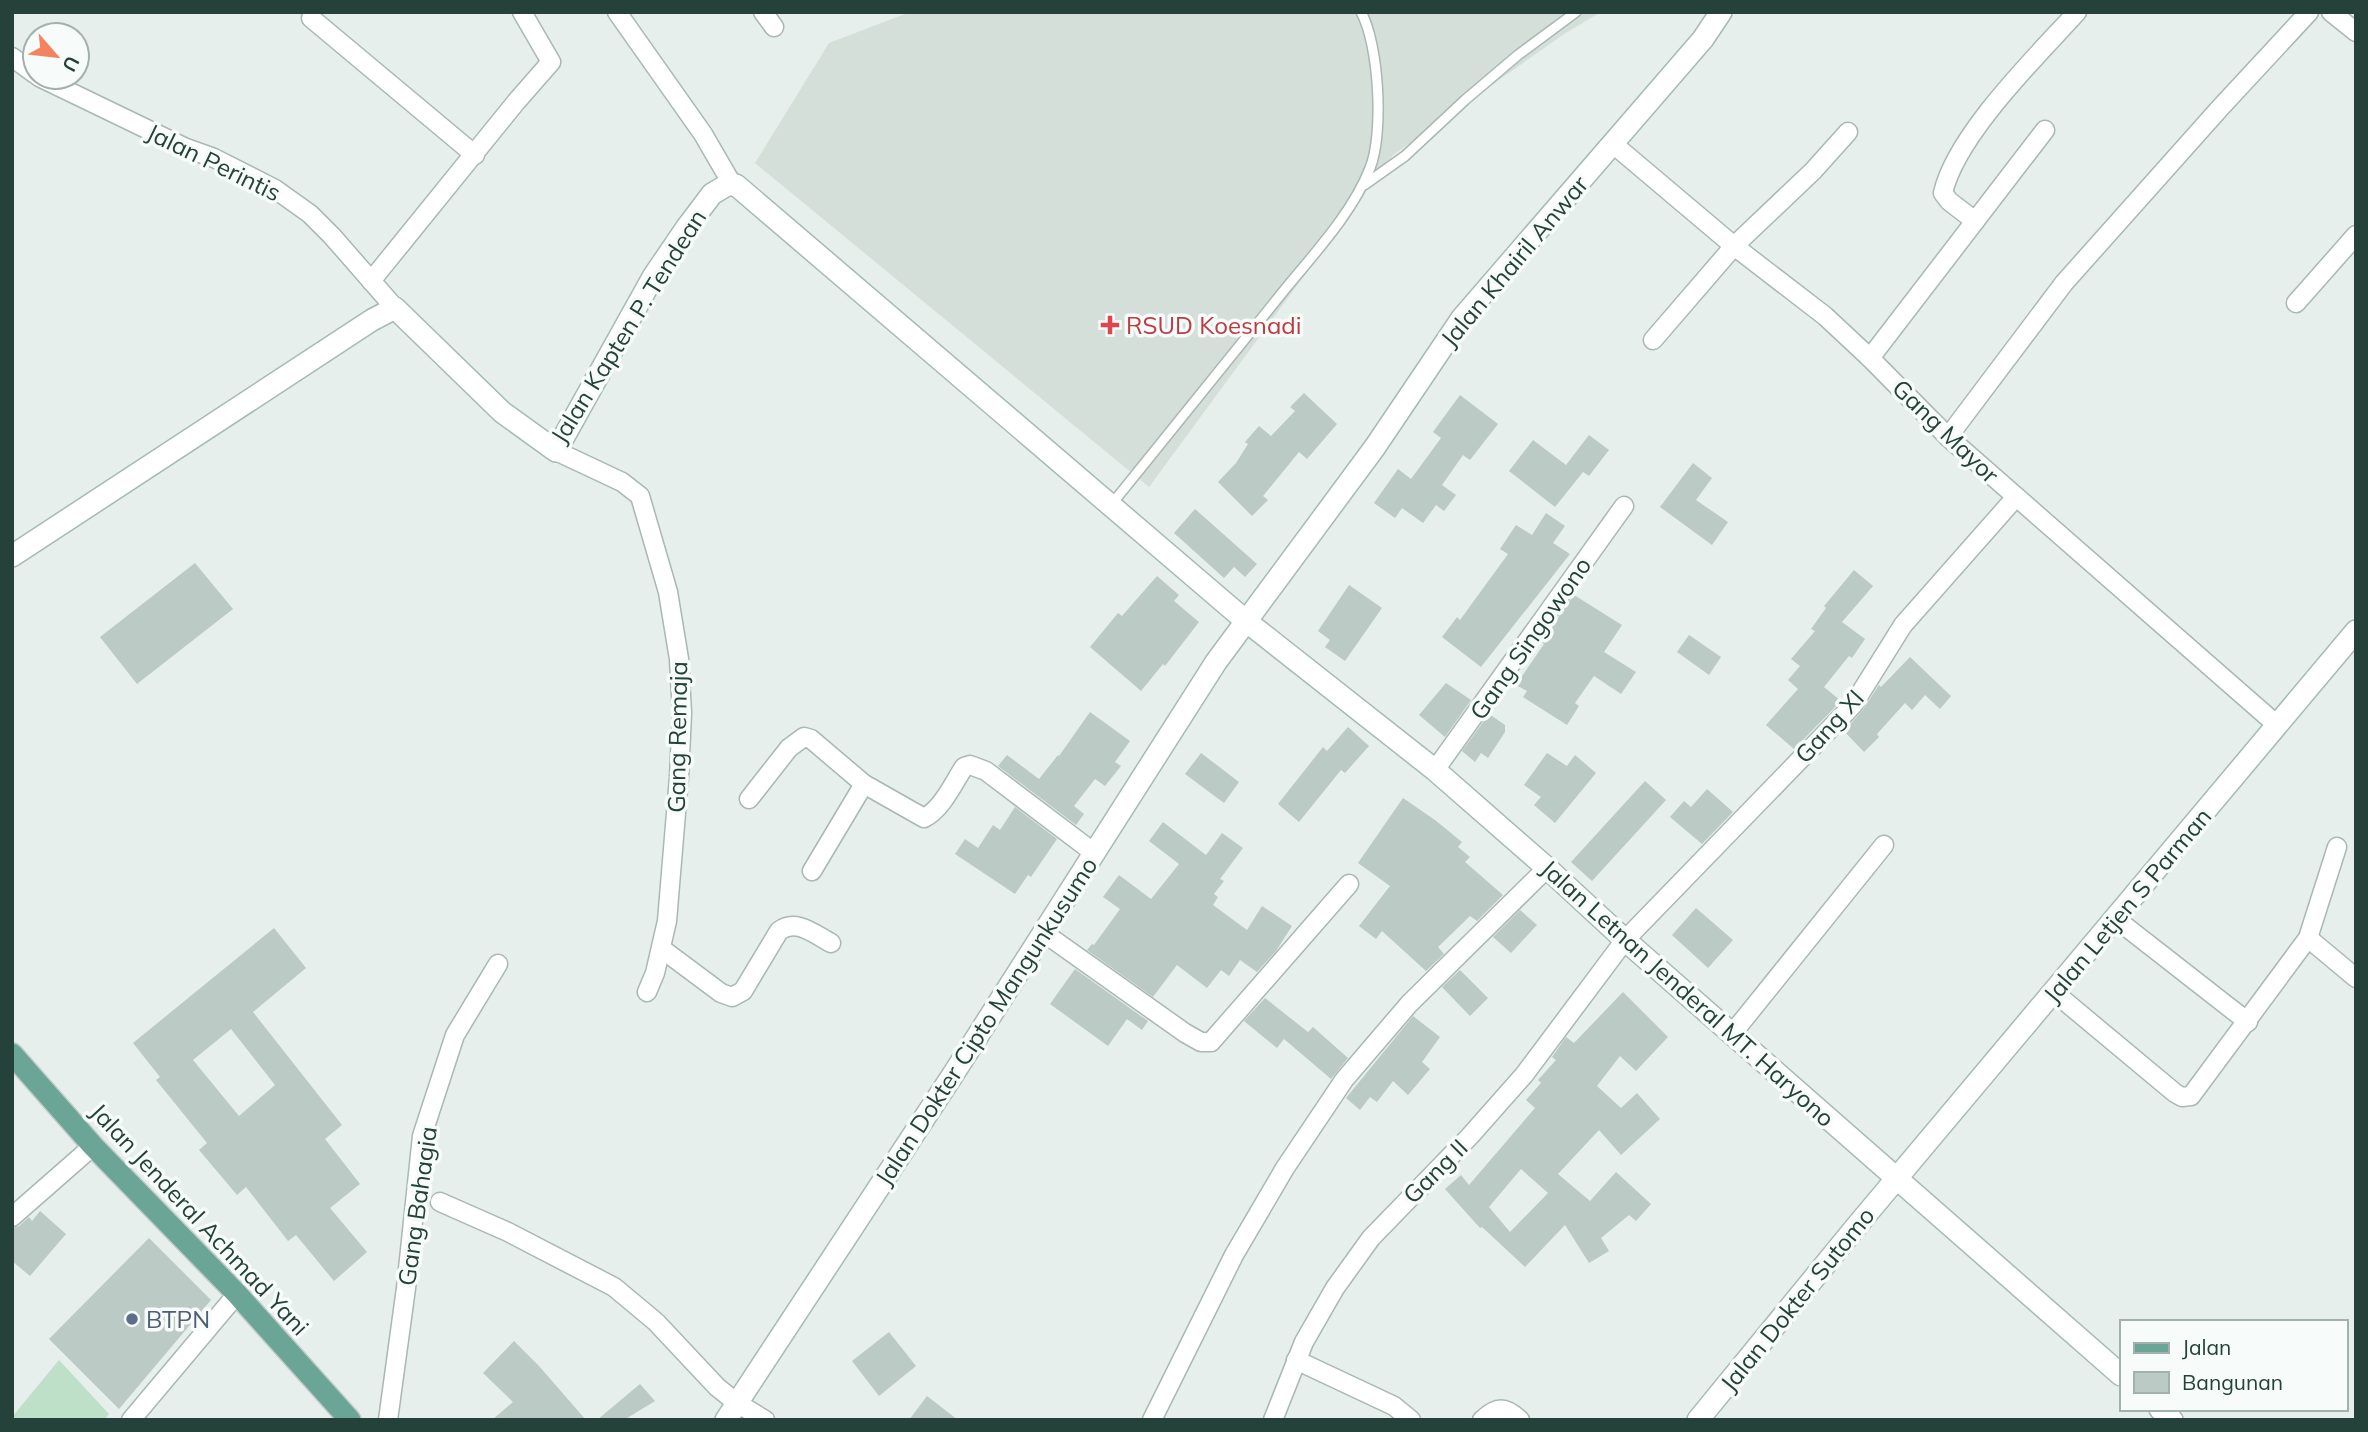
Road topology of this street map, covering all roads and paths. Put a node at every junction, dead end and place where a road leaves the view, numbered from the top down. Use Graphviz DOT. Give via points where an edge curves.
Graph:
graph roads {
  1 [pos="522,12"];
  2 [pos="617,12"];
  3 [pos="1361,12"];
  4 [pos="1576,12"];
  5 [pos="1721,12"];
  6 [pos="2077,12"];
  7 [pos="2309,12"];
  8 [pos="2331,12"];
  9 [pos="311,18"];
  10 [pos="2356,32"];
  11 [pos="68,91"];
  12 [pos="2045,130"];
  13 [pos="1848,132"];
  14 [pos="1612,143"];
  15 [pos="475,155"];
  16 [pos="726,175"];
  17 [pos="1363,186"];
  18 [pos="1975,221"];
  19 [pos="2356,235"];
  20 [pos="1734,246"];
  21 [pos="372,281"];
  22 [pos="2296,303"];
  23 [pos="395,308"];
  24 [pos="1653,340"];
  25 [pos="1870,358"];
  26 [pos="1948,437"];
  27 [pos="556,451"];
  28 [pos="2016,497"];
  29 [pos="1111,505"];
  30 [pos="1624,506"];
  31 [pos="12,556"];
  32 [pos="1246,621"];
  33 [pos="2356,631"];
  34 [pos="2277,724"];
  35 [pos="1435,771"];
  36 [pos="864,784"];
  37 [pos="749,799"];
  38 [pos="1884,845"];
  39 [pos="2337,847"];
  40 [pos="1093,852"];
  41 [pos="1547,868"];
  42 [pos="812,871"];
  43 [pos="1349,884"];
  44 [pos="2116,919"];
  45 [pos="1044,933"];
  46 [pos="2308,938"];
  47 [pos="1625,940"];
  48 [pos="831,943"];
  49 [pos="662,949"];
  50 [pos="498,964"];
  51 [pos="2356,978"];
  52 [pos="647,992"];
  53 [pos="2055,993"];
  54 [pos="2248,1022"];
  55 [pos="1732,1034"];
  56 [pos="12,1054"];
  57 [pos="93,1146"];
  58 [pos="1897,1178"];
  59 [pos="440,1202"];
  60 [pos="12,1217"];
  61 [pos="237,1294"];
  62 [pos="1296,1360"];
  63 [pos="2120,1374"];
  64 [pos="731,1411"];
  65 [pos="131,1420"];
  66 [pos="350,1420"];
  67 [pos="388,1420"];
  68 [pos="765,1420"];
  69 [pos="1152,1420"];
  70 [pos="1273,1420"];
  71 [pos="1411,1420"];
  72 [pos="1482,1420"];
  73 [pos="1520,1420"];
  74 [pos="1698,1420"];
  1 -- 15 [label="street" via="551,62"];
  2 -- 16 [label="street" via="703,134"];
  3 -- 17 [label="lane" via="1373,40 1377,137"];
  4 -- 17 [label="lane"];
  5 -- 14 [label="street, Jalan Khairil Anwar"];
  6 -- 18 [label="street" via="1993,106 1946,181 1944,193 1949,201"];
  7 -- 26 [label="street" via="2064,283"];
  8 -- 10 [label="street"];
  9 -- 15 [label="street"];
  11 -- 21 [label="street, Jalan Perintis" via="275,189 310,214"];
  12 -- 18 [label="street"];
  13 -- 20 [label="street"];
  14 -- 20 [label="street, Gang Mayor"];
  14 -- 32 [label="street, Jalan Khairil Anwar" via="1462,318 1375,447"];
  15 -- 21 [label="street"];
  16 -- 27 [label="street, Jalan Kapten P. Tendean" via="666,257"];
  16 -- 29 [label="street"];
  17 -- 29 [label="lane"];
  18 -- 25 [label="street"];
  19 -- 22 [label="street"];
  20 -- 24 [label="street"];
  20 -- 25 [label="street, Gang Mayor" via="1825,316"];
  21 -- 23 [label="street, Jalan Perintis"];
  23 -- 27 [label="street, Jalan Kapten P. Tendean" via="502,412"];
  23 -- 31 [label="street"];
  25 -- 26 [label="street, Gang Mayor"];
  26 -- 28 [label="street, Gang Mayor"];
  27 -- 49 [label="street, Gang Remaja" via="622,482 640,496 668,592 682,713"];
  28 -- 34 [label="street, Gang Mayor"];
  28 -- 47 [label="street, Gang XI" via="1903,625 1853,705"];
  29 -- 32 [label="street"];
  30 -- 35 [label="street, Gang Singowono"];
  32 -- 35 [label="street, Jalan Letnan Jenderal MT. Haryono"];
  32 -- 40 [label="street, Jalan Dokter Cipto Mangunkusumo"];
  33 -- 34 [label="street, Jalan Letjen S Parman"];
  34 -- 44 [label="street, Jalan Letjen S Parman"];
  35 -- 41 [label="street, Jalan Letnan Jenderal MT. Haryono"];
  36 -- 37 [label="street" via="804,737 789,748"];
  36 -- 40 [label="street" via="924,818 940,804 964,767 976,766"];
  36 -- 42 [label="street"];
  38 -- 55 [label="street"];
  39 -- 46 [label="street"];
  40 -- 45 [label="street, Jalan Dokter Cipto Mangunkusumo"];
  41 -- 47 [label="street, Jalan Letnan Jenderal MT. Haryono"];
  41 -- 69 [label="street" via="1409,1003 1343,1080 1234,1255"];
  43 -- 45 [label="street" via="1211,1042 1200,1042 1185,1033"];
  44 -- 53 [label="street, Jalan Letjen S Parman"];
  44 -- 54 [label="street"];
  45 -- 64 [label="street, Jalan Dokter Cipto Mangunkusumo"];
  46 -- 51 [label="street"];
  46 -- 54 [label="street"];
  47 -- 55 [label="street, Jalan Letnan Jenderal MT. Haryono"];
  47 -- 62 [label="street, Gang II" via="1524,1075 1371,1238 1335,1287"];
  48 -- 49 [label="street" via="798,926 784,927 743,990 732,997"];
  49 -- 52 [label="street, Gang Remaja"];
  50 -- 67 [label="street, Gang Bahagia" via="455,1035 422,1136"];
  53 -- 54 [label="street" via="2182,1097 2193,1093"];
  53 -- 58 [label="street, Jalan Letjen S Parman"];
  55 -- 58 [label="street, Jalan Letnan Jenderal MT. Haryono"];
  56 -- 57 [label="main road, Jalan Jenderal Achmad Yani"];
  57 -- 60 [label="street"];
  57 -- 61 [label="main road, Jalan Jenderal Achmad Yani"];
  58 -- 63 [label="street, Jalan Letnan Jenderal MT. Haryono"];
  58 -- 74 [label="street, Jalan Dokter Sutomo"];
  59 -- 64 [label="street" via="508,1231 614,1287 656,1322 717,1387"];
  61 -- 65 [label="street"];
  61 -- 66 [label="main road, Jalan Jenderal Achmad Yani"];
  62 -- 70 [label="street, Gang II"];
  62 -- 71 [label="street" via="1394,1406"];
  64 -- 68 [label="street"];
  72 -- 73 [label="street" via="1503,1408"];
}
